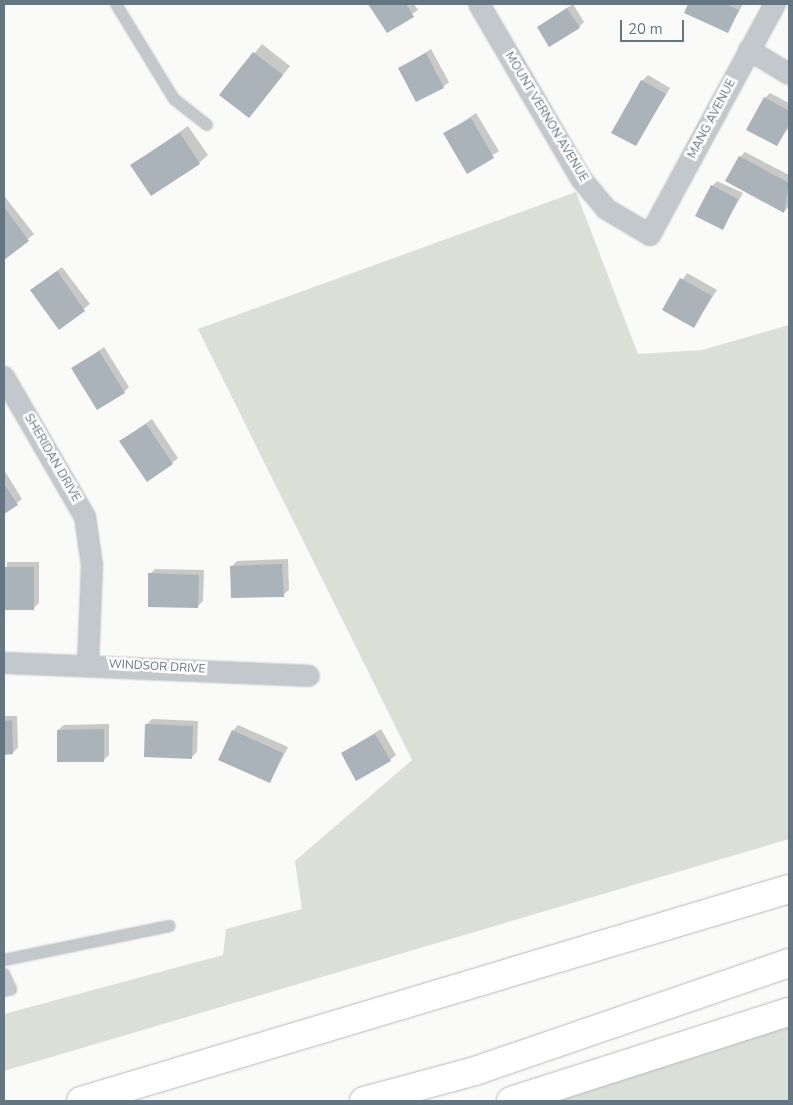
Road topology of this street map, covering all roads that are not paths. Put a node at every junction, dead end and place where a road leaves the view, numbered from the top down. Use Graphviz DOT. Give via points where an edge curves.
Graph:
graph roads {
  1 [pos="116,4"];
  2 [pos="479,4"];
  3 [pos="775,4"];
  4 [pos="749,50"];
  5 [pos="789,74"];
  6 [pos="207,125"];
  7 [pos="650,235"];
  8 [pos="4,378"];
  9 [pos="4,663"];
  10 [pos="88,663"];
  11 [pos="309,676"];
  12 [pos="789,889"];
  13 [pos="170,926"];
  14 [pos="4,960"];
  15 [pos="789,963"];
  16 [pos="4,974"];
  17 [pos="4,990"];
  18 [pos="789,1012"];
  19 [pos="81,1101"];
  20 [pos="364,1101"];
  21 [pos="511,1101"];
  1 -- 6 [label="lane" via="174,99"];
  2 -- 7 [label="street, MOUNT VERNON AVENUE" via="582,180 606,209"];
  3 -- 4 [label="street, MANG AVENUE"];
  4 -- 5 [label="street"];
  4 -- 7 [label="street, MANG AVENUE"];
  8 -- 10 [label="street, SHERIDAN DRIVE" via="85,517 92,565"];
  9 -- 10 [label="street, WINDSOR DRIVE"];
  10 -- 11 [label="street, WINDSOR DRIVE"];
  12 -- 19 [label="highway" via="305,1038"];
  13 -- 14 [label="lane"];
  15 -- 20 [label="highway" via="475,1071"];
  16 -- 17 [label="lane" via="11,989"];
  18 -- 21 [label="highway"];
}
